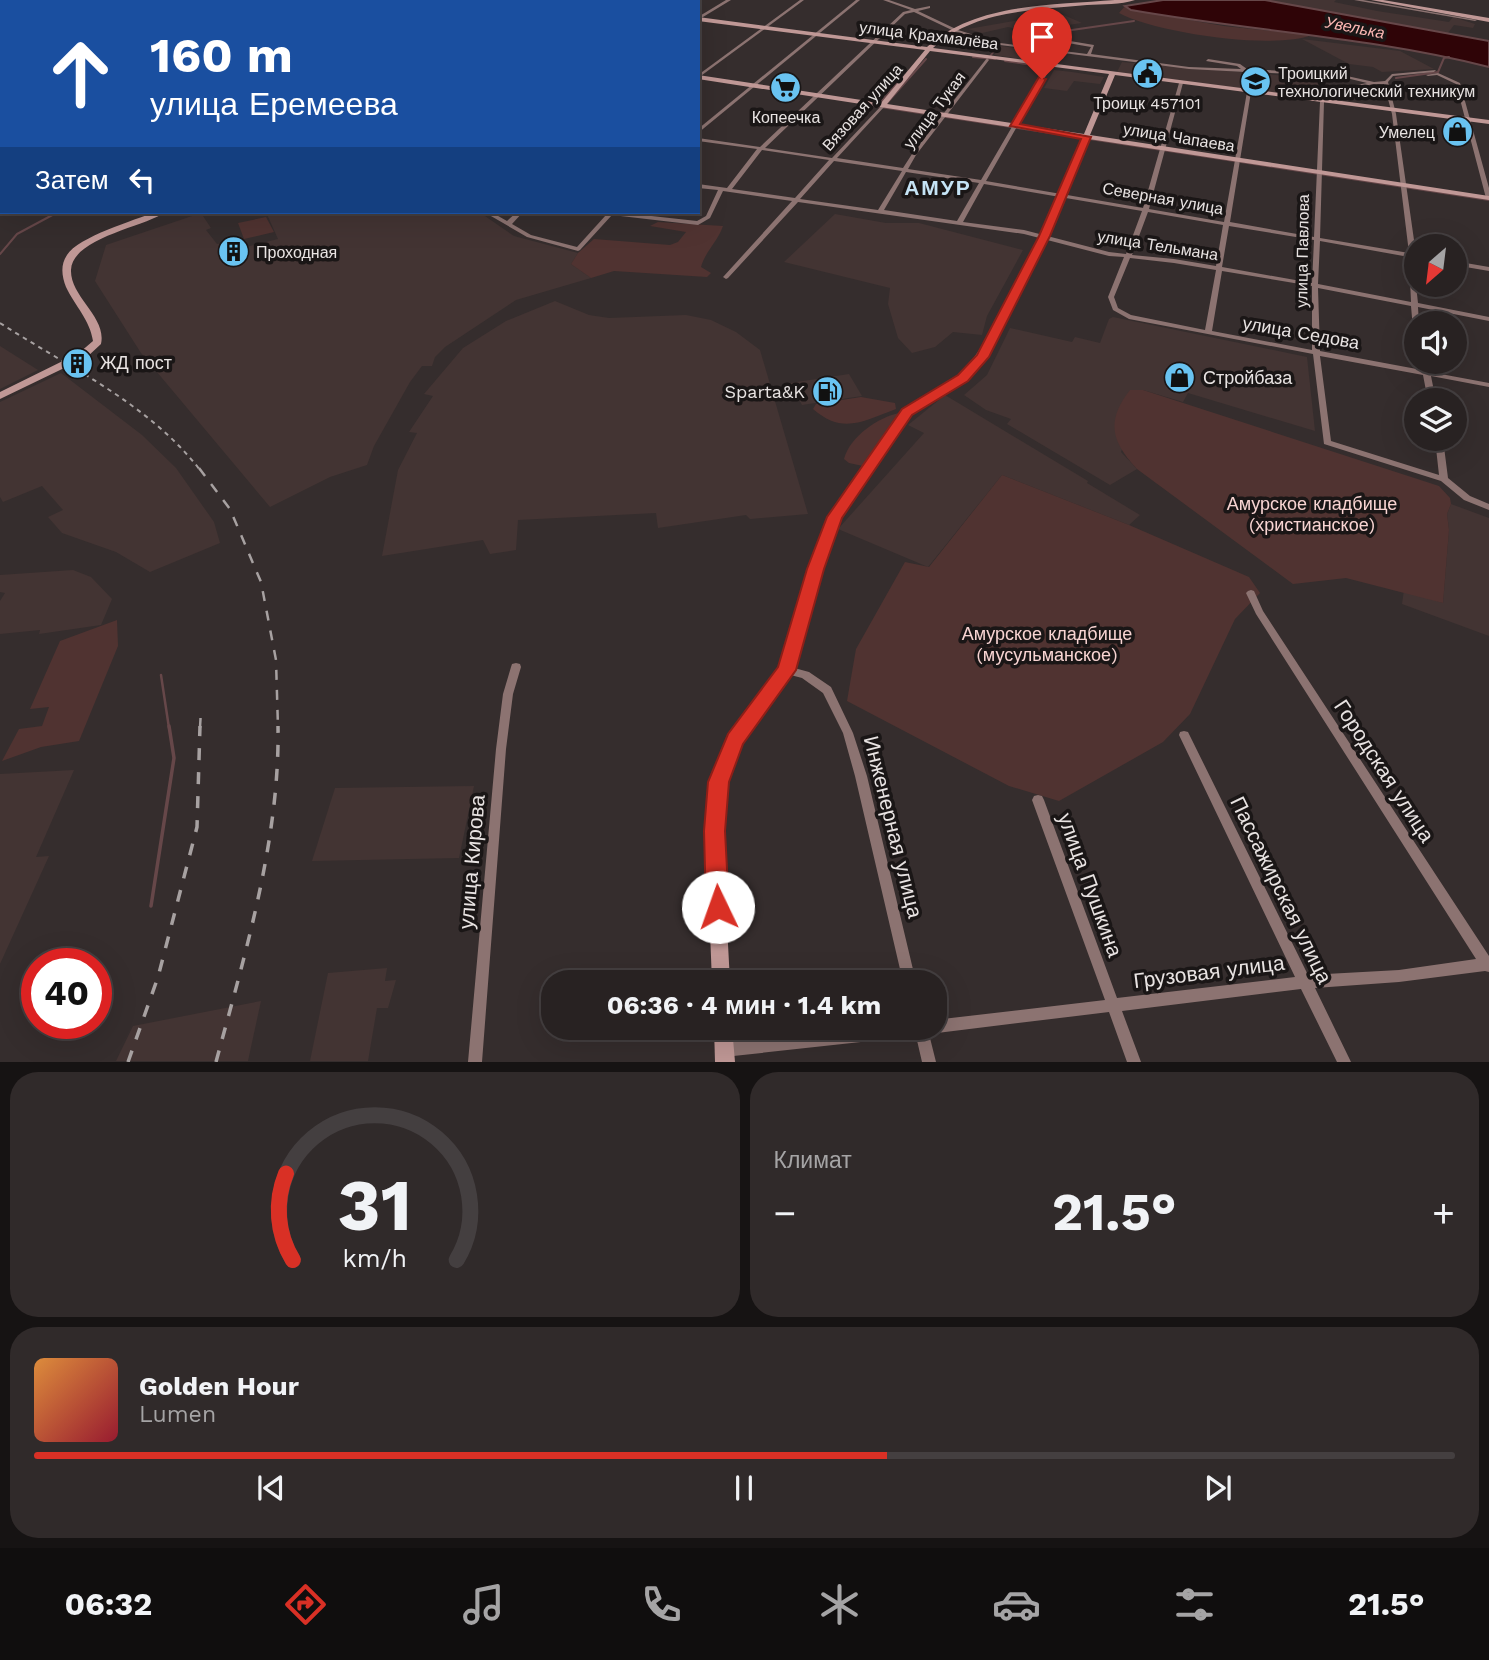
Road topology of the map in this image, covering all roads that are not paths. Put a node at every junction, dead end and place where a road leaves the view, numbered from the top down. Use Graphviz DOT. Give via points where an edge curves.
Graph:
graph roads {
  1 [pos="729,0"];
  2 [pos="802,0"];
  3 [pos="858,0"];
  4 [pos="886,0"];
  5 [pos="1132,0"];
  6 [pos="1356,0"];
  7 [pos="1374,0"];
  8 [pos="1393,3"];
  9 [pos="929,7"];
  10 [pos="915,11"];
  11 [pos="700,18"];
  12 [pos="700,19"];
  13 [pos="1475,20"];
  14 [pos="1489,20"];
  15 [pos="765,27"];
  16 [pos="953,29"];
  17 [pos="817,35"];
  18 [pos="1028,35"];
  19 [pos="872,42"];
  20 [pos="931,50"];
  21 [pos="1079,55"];
  22 [pos="1089,55"];
  23 [pos="1097,58"];
  24 [pos="987,59"];
  25 [pos="1115,60"];
  26 [pos="1208,60"];
  27 [pos="1050,65"];
  28 [pos="1248,72"];
  29 [pos="1112,74"];
  30 [pos="1331,75"];
  31 [pos="700,76"];
  32 [pos="700,77"];
  33 [pos="1387,80"];
  34 [pos="1181,83"];
  35 [pos="1374,83"];
  36 [pos="755,86"];
  37 [pos="1343,89"];
  38 [pos="1249,92"];
  39 [pos="817,96"];
  40 [pos="1322,102"];
  41 [pos="882,106"];
  42 [pos="1393,112"];
  43 [pos="947,116"];
  44 [pos="1468,122"];
  45 [pos="1489,124"];
  46 [pos="1015,126"];
  47 [pos="700,130"];
  48 [pos="1086,137"];
  49 [pos="700,139"];
  50 [pos="1160,148"];
  51 [pos="760,149"];
  52 [pos="1480,159"];
  53 [pos="833,160"];
  54 [pos="1238,160"];
  55 [pos="1489,161"];
  56 [pos="907,171"];
  57 [pos="1317,172"];
  58 [pos="982,182"];
  59 [pos="1403,185"];
  60 [pos="700,186"];
  61 [pos="725,190"];
  62 [pos="1061,195"];
  63 [pos="1489,198"];
  64 [pos="797,201"];
  65 [pos="1145,209"];
  66 [pos="880,212"];
  67 [pos="157,214"];
  68 [pos="490,214"];
  69 [pos="518,214"];
  70 [pos="609,214"];
  71 [pos="624,214"];
  72 [pos="959,223"];
  73 [pos="508,224"];
  74 [pos="1227,224"];
  75 [pos="1411,234"];
  76 [pos="1045,236"];
  77 [pos="1315,238"];
  78 [pos="1404,254"];
  79 [pos="1125,256"];
  80 [pos="1467,265"];
  81 [pos="1220,269"];
  82 [pos="1489,269"];
  83 [pos="726,276"];
  84 [pos="1315,285"];
  85 [pos="1416,298"];
  86 [pos="1416,304"];
  87 [pos="1415,311"];
  88 [pos="1489,318"];
  89 [pos="1208,333"];
  90 [pos="1316,351"];
  91 [pos="1404,368"];
  92 [pos="1436,374"];
  93 [pos="1489,385"];
  94 [pos="0,396"];
  95 [pos="1440,451"];
  96 [pos="1444,479"];
  97 [pos="1489,507"];
  98 [pos="1251,593"];
  99 [pos="516,667"];
  100 [pos="787,670"];
  101 [pos="1184,735"];
  102 [pos="1038,800"];
  103 [pos="1488,965"];
  104 [pos="720,970"];
  105 [pos="907,970"];
  106 [pos="1304,982"];
  107 [pos="1113,1005"];
  108 [pos="947,1026"];
  109 [pos="841,1040"];
  110 [pos="928,1040"];
  111 [pos="724,1056"];
  112 [pos="475,1062"];
  113 [pos="929,1062"];
  114 [pos="1134,1062"];
  115 [pos="1344,1062"];
  1 -- 11 [label="street"];
  2 -- 15 [label="street"];
  3 -- 17 [label="street"];
  4 -- 10 [label="street"];
  5 -- 16 [label="street, Вязовая улица" via="1003,15"];
  6 -- 8 [label="street"];
  7 -- 8 [label="street"];
  8 -- 13 [label="street"];
  8 -- 14 [label="street"];
  9 -- 10 [label="street"];
  10 -- 16 [label="street"];
  10 -- 19 [label="street" via="904,13"];
  12 -- 15 [label="street, улица Крахмалёва"];
  15 -- 17 [label="street, улица Крахмалёва"];
  15 -- 31 [label="street"];
  16 -- 20 [label="street, Вязовая улица"];
  16 -- 21 [label="street" via="992,43"];
  17 -- 19 [label="street, улица Крахмалёва"];
  17 -- 36 [label="street"];
  18 -- 22 [label="street" via="1093,46"];
  19 -- 20 [label="street, улица Крахмалёва"];
  19 -- 39 [label="street"];
  20 -- 27 [label="street, улица Крахмалёва"];
  20 -- 41 [label="street, Вязовая улица"];
  21 -- 22 [label="street"];
  21 -- 23 [label="street"];
  22 -- 23 [label="street"];
  23 -- 25 [label="street"];
  24 -- 43 [label="street, улица Тукая"];
  25 -- 28 [label="street"];
  25 -- 29 [label="street"];
  26 -- 28 [label="street" via="1238,65"];
  27 -- 29 [label="street, улица Крахмалёва"];
  27 -- 46 [label="street"];
  28 -- 30 [label="street"];
  29 -- 34 [label="street, улица Крахмалёва"];
  29 -- 48 [label="street"];
  30 -- 35 [label="street"];
  30 -- 37 [label="street"];
  32 -- 36 [label="street, улица Чапаева"];
  33 -- 35 [label="street"];
  33 -- 42 [label="street"];
  33 -- 44 [label="street" via="1436,72 1458,83"];
  34 -- 38 [label="street, улица Крахмалёва"];
  34 -- 50 [label="street"];
  35 -- 37 [label="street"];
  36 -- 39 [label="street, улица Чапаева"];
  36 -- 47 [label="street"];
  37 -- 40 [label="street" via="1326,92"];
  38 -- 40 [label="street, улица Крахмалёва"];
  38 -- 54 [label="street"];
  39 -- 41 [label="street, улица Чапаева"];
  39 -- 51 [label="street"];
  40 -- 42 [label="street, улица Крахмалёва"];
  40 -- 57 [label="street, улица Павлова"];
  41 -- 43 [label="street, улица Чапаева"];
  41 -- 53 [label="street, Вязовая улица"];
  42 -- 44 [label="street, улица Крахмалёва"];
  42 -- 59 [label="street"];
  43 -- 46 [label="street, улица Чапаева"];
  43 -- 56 [label="street, улица Тукая" via="914,155"];
  44 -- 45 [label="street, улица Крахмалёва"];
  44 -- 52 [label="street"];
  46 -- 48 [label="street, улица Чапаева"];
  46 -- 58 [label="street"];
  48 -- 50 [label="street, улица Чапаева"];
  48 -- 62 [label="street"];
  49 -- 51 [label="street, Северная улица"];
  50 -- 54 [label="street, улица Чапаева"];
  50 -- 65 [label="street"];
  51 -- 53 [label="street, Северная улица"];
  51 -- 61 [label="street"];
  52 -- 55 [label="street"];
  52 -- 63 [label="street"];
  53 -- 56 [label="street, Северная улица"];
  53 -- 64 [label="street, Вязовая улица"];
  54 -- 57 [label="street, улица Чапаева"];
  54 -- 74 [label="street"];
  56 -- 58 [label="street, Северная улица"];
  56 -- 66 [label="street, улица Тукая"];
  57 -- 59 [label="street, улица Чапаева"];
  57 -- 77 [label="street, улица Павлова"];
  58 -- 62 [label="street, Северная улица"];
  58 -- 72 [label="street"];
  59 -- 63 [label="street, улица Чапаева"];
  59 -- 75 [label="street"];
  60 -- 61 [label="street, улица Тельмана"];
  61 -- 64 [label="street, улица Тельмана"];
  61 -- 71 [label="street" via="708,217 690,224"];
  62 -- 65 [label="street, Северная улица"];
  62 -- 76 [label="street"];
  64 -- 66 [label="street, улица Тельмана"];
  64 -- 83 [label="street, Вязовая улица"];
  65 -- 74 [label="street, Северная улица"];
  65 -- 79 [label="street"];
  66 -- 72 [label="street, улица Тельмана"];
  67 -- 94 [label="street" via="96,238 71,256 67,267 70,282 98,342 83,355"];
  68 -- 73 [label="street"];
  69 -- 73 [label="street"];
  70 -- 73 [label="street" via="578,249 529,236"];
  72 -- 76 [label="street, улица Тельмана"];
  74 -- 77 [label="street, Северная улица"];
  74 -- 81 [label="street"];
  76 -- 79 [label="street, улица Тельмана"];
  76 -- 100 [label="street" via="978,364 907,412 835,517"];
  77 -- 78 [label="street, Северная улица"];
  77 -- 84 [label="street, улица Павлова"];
  79 -- 81 [label="street, улица Тельмана"];
  79 -- 89 [label="street, улица Седова" via="1111,305 1129,317"];
  80 -- 82 [label="street"];
  81 -- 84 [label="street, улица Тельмана"];
  81 -- 89 [label="street"];
  84 -- 86 [label="street, улица Тельмана"];
  84 -- 90 [label="street, улица Павлова"];
  85 -- 86 [label="street"];
  86 -- 87 [label="street"];
  86 -- 88 [label="street, улица Тельмана"];
  89 -- 90 [label="street, улица Седова"];
  90 -- 91 [label="street, улица Седова"];
  90 -- 96 [label="street, улица Павлова" via="1327,442"];
  92 -- 93 [label="street, улица Седова"];
  95 -- 96 [label="street"];
  96 -- 97 [label="street" via="1467,498"];
  98 -- 103 [label="street, Городская улица"];
  99 -- 112 [label="street, улица Кирова" via="499,769"];
  100 -- 104 [label="street" via="735,740 719,782 714,831"];
  100 -- 105 [label="street, Инженерная улица" via="805,675 827,691 848,733"];
  101 -- 106 [label="street, Пассажирская улица"];
  102 -- 107 [label="street, улица Пушкина"];
  103 -- 106 [label="street, Грузовая улица"];
  106 -- 107 [label="street, Грузовая улица"];
  106 -- 115 [label="street, Пассажирская улица"];
  107 -- 108 [label="street, Грузовая улица"];
  107 -- 114 [label="street, улица Пушкина"];
  109 -- 111 [label="street, Грузовая улица"];
  110 -- 113 [label="street"];
}
